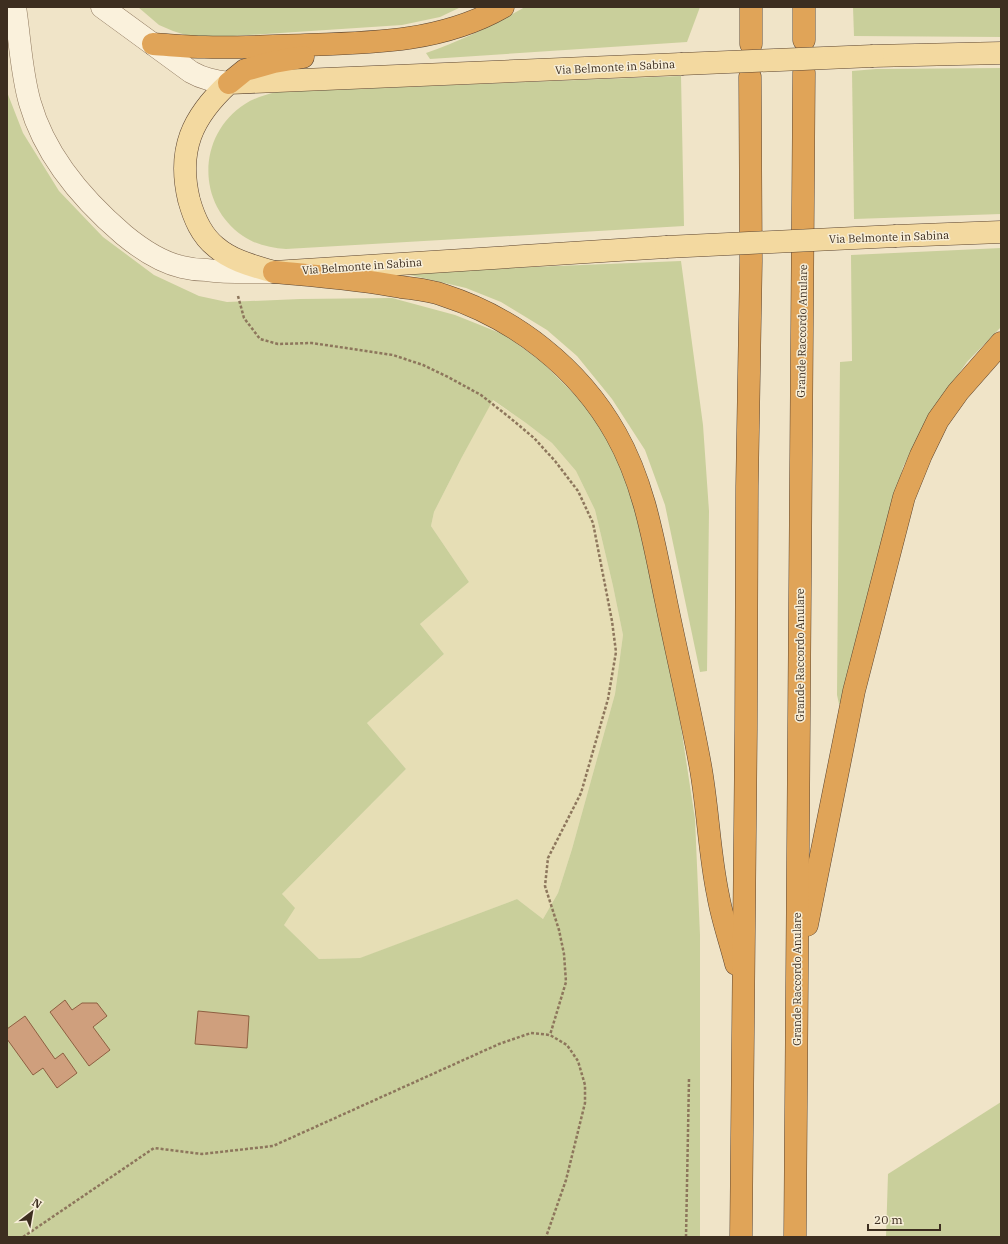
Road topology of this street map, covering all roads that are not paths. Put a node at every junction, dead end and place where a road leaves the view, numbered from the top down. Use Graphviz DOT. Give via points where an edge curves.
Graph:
graph roads {
  1 [pos="15,7"];
  2 [pos="102,7"];
  3 [pos="502,7"];
  4 [pos="751,7"];
  5 [pos="804,7"];
  6 [pos="804,40"];
  7 [pos="364,43"];
  8 [pos="153,44"];
  9 [pos="751,44"];
  10 [pos="1001,53"];
  11 [pos="804,73"];
  12 [pos="750,76"];
  13 [pos="228,83"];
  14 [pos="1001,232"];
  15 [pos="274,272"];
  16 [pos="1001,343"];
  17 [pos="797,977"];
  18 [pos="743,990"];
  19 [pos="741,1237"];
  20 [pos="795,1237"];
  1 -- 15 [label="street, Via Belmonte in Sabina" via="24,80 39,129 71,181 110,223 137,245 158,258 182,268 232,273"];
  2 -- 8 [label="street, Via Belmonte in Sabina"];
  3 -- 7 [label="highway" via="443,32 401,40"];
  4 -- 9 [label="highway"];
  5 -- 6 [label="highway"];
  7 -- 8 [label="highway" via="224,47"];
  7 -- 13 [label="highway" via="245,70"];
  8 -- 13 [label="street, Via Belmonte in Sabina" via="175,62 200,77"];
  10 -- 13 [label="main road, Via Belmonte in Sabina, bridge"];
  11 -- 17 [label="highway, Grande Raccordo Anulare"];
  12 -- 18 [label="highway"];
  13 -- 15 [label="main road, Via Belmonte in Sabina" via="199,118 190,134 185,152 186,189 197,224 208,240 233,258"];
  14 -- 15 [label="main road, Via Belmonte in Sabina, bridge" via="666,246"];
  15 -- 18 [label="highway" via="366,280 441,294 478,309 510,325 538,344 564,367 587,392 616,432 636,476 655,549 700,765 718,896"];
  16 -- 17 [label="highway" via="958,392 938,420 920,455 904,497 854,691"];
  17 -- 20 [label="highway, Grande Raccordo Anulare"];
  18 -- 19 [label="highway"];
}
